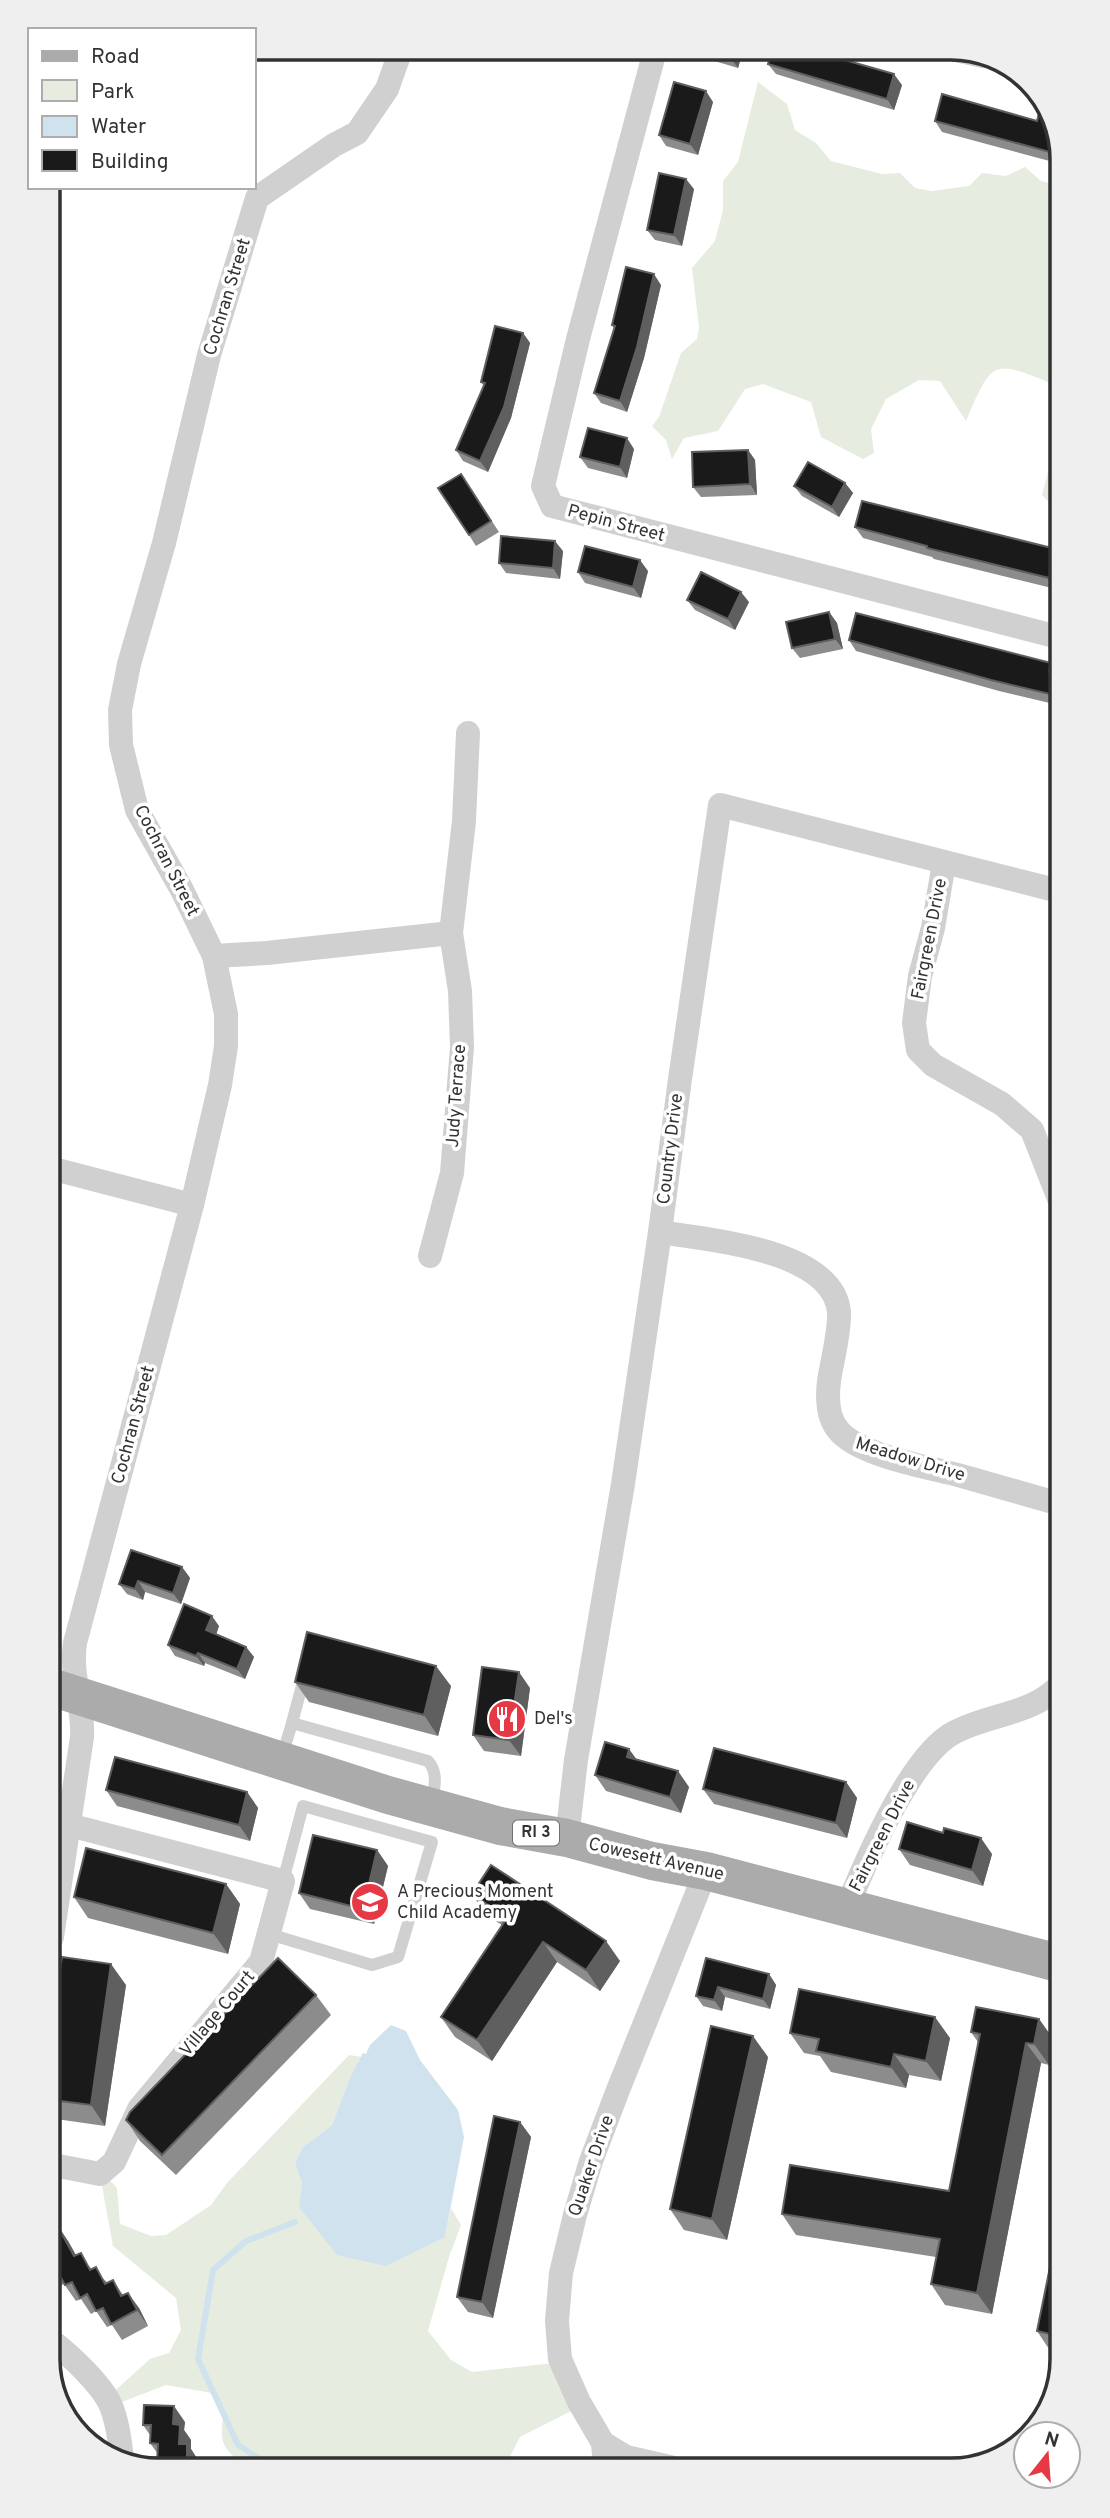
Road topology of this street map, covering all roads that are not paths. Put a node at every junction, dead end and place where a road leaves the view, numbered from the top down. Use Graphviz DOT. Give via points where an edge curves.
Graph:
graph roads {
  1 [pos="397,60"];
  2 [pos="653,60"];
  3 [pos="1050,636"];
  4 [pos="468,733"];
  5 [pos="944,863"];
  6 [pos="1050,889"];
  7 [pos="451,933"];
  8 [pos="214,956"];
  9 [pos="60,1171"];
  10 [pos="1050,1176"];
  11 [pos="192,1205"];
  12 [pos="660,1232"];
  13 [pos="430,1256"];
  14 [pos="1050,1501"];
  15 [pos="308,1663"];
  16 [pos="64,1691"];
  17 [pos="1050,1697"];
  18 [pos="292,1723"];
  19 [pos="280,1761"];
  20 [pos="431,1807"];
  21 [pos="69,1825"];
  22 [pos="567,1838"];
  23 [pos="706,1871"];
  24 [pos="283,1881"];
  25 [pos="60,1884"];
  26 [pos="847,1907"];
  27 [pos="269,1934"];
  28 [pos="1001,1949"];
  29 [pos="1050,1952"];
  30 [pos="1050,1961"];
  31 [pos="60,2166"];
  32 [pos="60,2348"];
  33 [pos="121,2451"];
  34 [pos="604,2455"];
  35 [pos="630,2458"];
  1 -- 8 [label="street, Cochran Street" via="387,89 357,133 257,198 209,355 120,710 121,745 137,810"];
  2 -- 3 [label="street, Pepin Street" via="543,486 552,506"];
  4 -- 7 [label="street, Judy Terrace"];
  5 -- 6 [label="street, Country Drive"];
  5 -- 10 [label="street, Fairgreen Drive" via="920,976 914,1023 918,1050 933,1065 1002,1104 1032,1130"];
  5 -- 12 [label="street, Country Drive" via="720,805"];
  7 -- 8 [label="street"];
  7 -- 13 [label="street, Judy Terrace" via="462,1047 452,1174"];
  8 -- 11 [label="street, Cochran Street" via="226,1014 226,1046"];
  9 -- 11 [label="street"];
  11 -- 16 [label="street, Cochran Street" via="75,1643 73,1672"];
  12 -- 14 [label="street, Meadow Drive" via="750,1247 790,1259 832,1291 839,1312 827,1397 836,1429 847,1440"];
  12 -- 22 [label="street, Country Drive"];
  15 -- 18 [label="lane"];
  16 -- 19 [label="main road, Cowesett Avenue / RI 3"];
  16 -- 21 [label="street, Cochran Street" via="83,1726"];
  17 -- 26 [label="street, Fairgreen Drive" via="952,1733 926,1757 895,1805"];
  18 -- 19 [label="lane"];
  18 -- 20 [label="lane" via="428,1761 435,1768"];
  19 -- 20 [label="main road, Cowesett Avenue / RI 3"];
  20 -- 22 [label="main road, Cowesett Avenue / RI 3"];
  21 -- 24 [label="street"];
  21 -- 25 [label="street, Cochran Street"];
  22 -- 23 [label="main road, Cowesett Avenue / RI 3"];
  23 -- 26 [label="main road, Cowesett Avenue / RI 3"];
  23 -- 34 [label="street, Quaker Drive" via="591,2161 561,2273 560,2359"];
  24 -- 27 [label="street, Village Court"];
  24 -- 27 [label="lane" via="303,1806 432,1842 398,1957 372,1965"];
  26 -- 28 [label="main road, Cowesett Avenue / RI 3"];
  27 -- 31 [label="street, Village Court" via="261,1962 141,2107 114,2162 100,2174"];
  28 -- 29 [label="main road"];
  28 -- 30 [label="main road, Cowesett Avenue / RI 3"];
  32 -- 33 [label="street" via="85,2369 110,2402"];
  34 -- 35 [label="street"];
}
